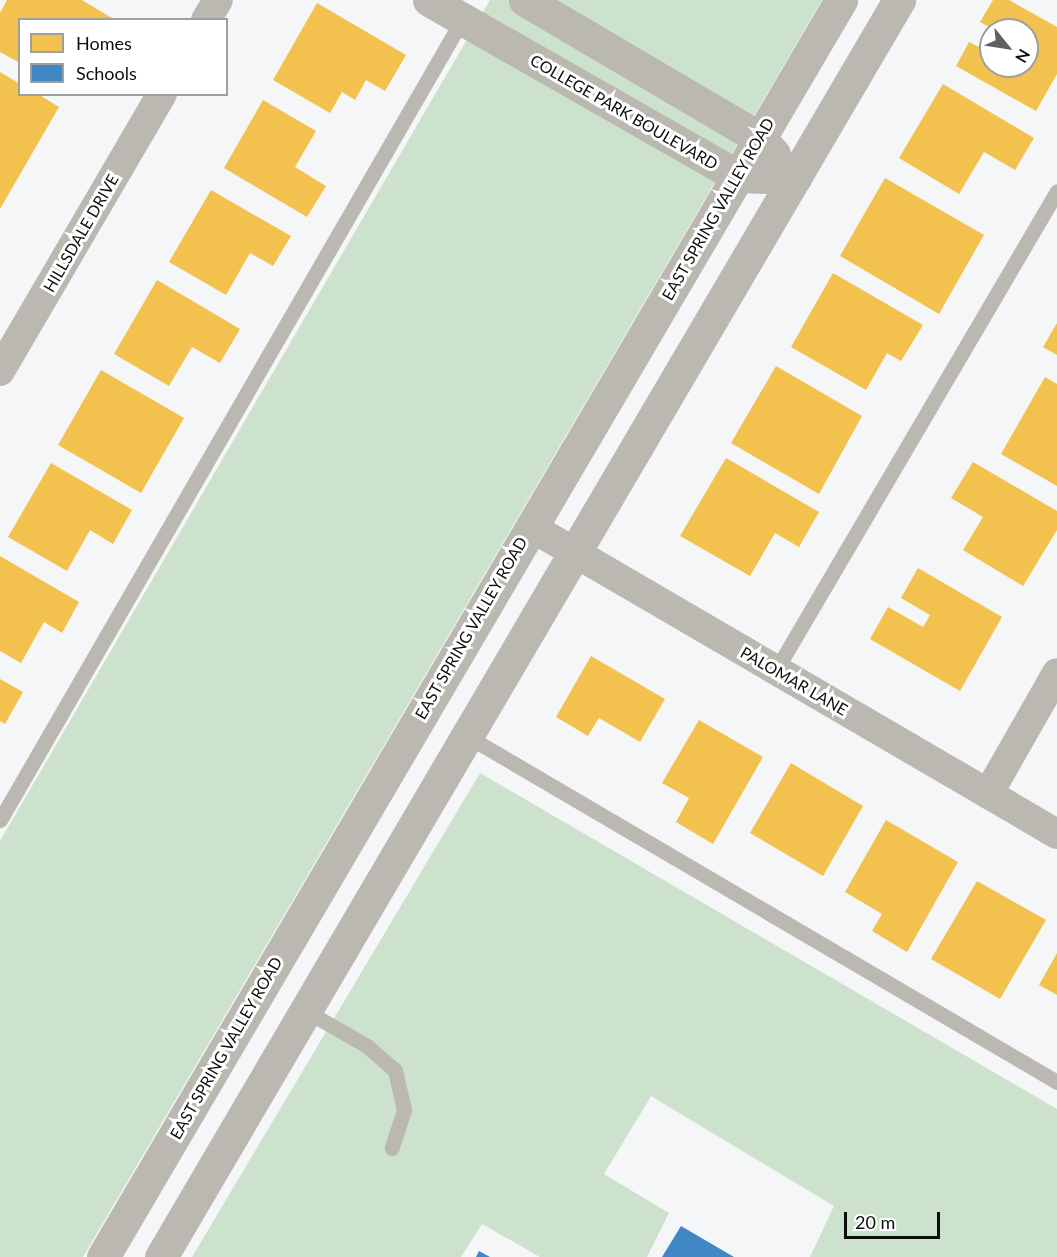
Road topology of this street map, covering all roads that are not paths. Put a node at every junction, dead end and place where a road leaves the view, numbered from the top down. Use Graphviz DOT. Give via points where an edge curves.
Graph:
graph roads {
  1 [pos="218,0"];
  2 [pos="429,0"];
  3 [pos="525,0"];
  4 [pos="841,0"];
  5 [pos="899,0"];
  6 [pos="207,18"];
  7 [pos="462,20"];
  8 [pos="161,96"];
  9 [pos="759,138"];
  10 [pos="738,176"];
  11 [pos="795,178"];
  12 [pos="1057,191"];
  13 [pos="0,371"];
  14 [pos="531,527"];
  15 [pos="574,553"];
  16 [pos="776,670"];
  17 [pos="1057,673"];
  18 [pos="467,736"];
  19 [pos="988,794"];
  20 [pos="0,820"];
  21 [pos="1057,834"];
  22 [pos="306,1011"];
  23 [pos="1057,1082"];
  24 [pos="392,1148"];
  25 [pos="103,1257"];
  26 [pos="161,1257"];
  1 -- 6 [label="street"];
  2 -- 7 [label="street, COLLEGE PARK BOULEVARD"];
  3 -- 9 [label="street"];
  4 -- 9 [label="street, EAST SPRING VALLEY ROAD"];
  5 -- 11 [label="street"];
  7 -- 10 [label="street, COLLEGE PARK BOULEVARD"];
  7 -- 20 [label="lane"];
  8 -- 13 [label="street, HILLSDALE DRIVE"];
  9 -- 10 [label="street, EAST SPRING VALLEY ROAD"];
  9 -- 11 [label="street"];
  10 -- 11 [label="street, COLLEGE PARK BOULEVARD"];
  10 -- 14 [label="street, EAST SPRING VALLEY ROAD"];
  11 -- 15 [label="street"];
  12 -- 16 [label="lane"];
  14 -- 15 [label="street, PALOMAR LANE"];
  14 -- 25 [label="street, EAST SPRING VALLEY ROAD"];
  15 -- 16 [label="street, PALOMAR LANE"];
  15 -- 18 [label="street"];
  16 -- 19 [label="street, PALOMAR LANE"];
  17 -- 19 [label="street"];
  18 -- 22 [label="street"];
  18 -- 23 [label="lane"];
  19 -- 21 [label="street, PALOMAR LANE"];
  22 -- 24 [label="lane" via="367,1046 395,1070 404,1110"];
  22 -- 26 [label="street"];
}
